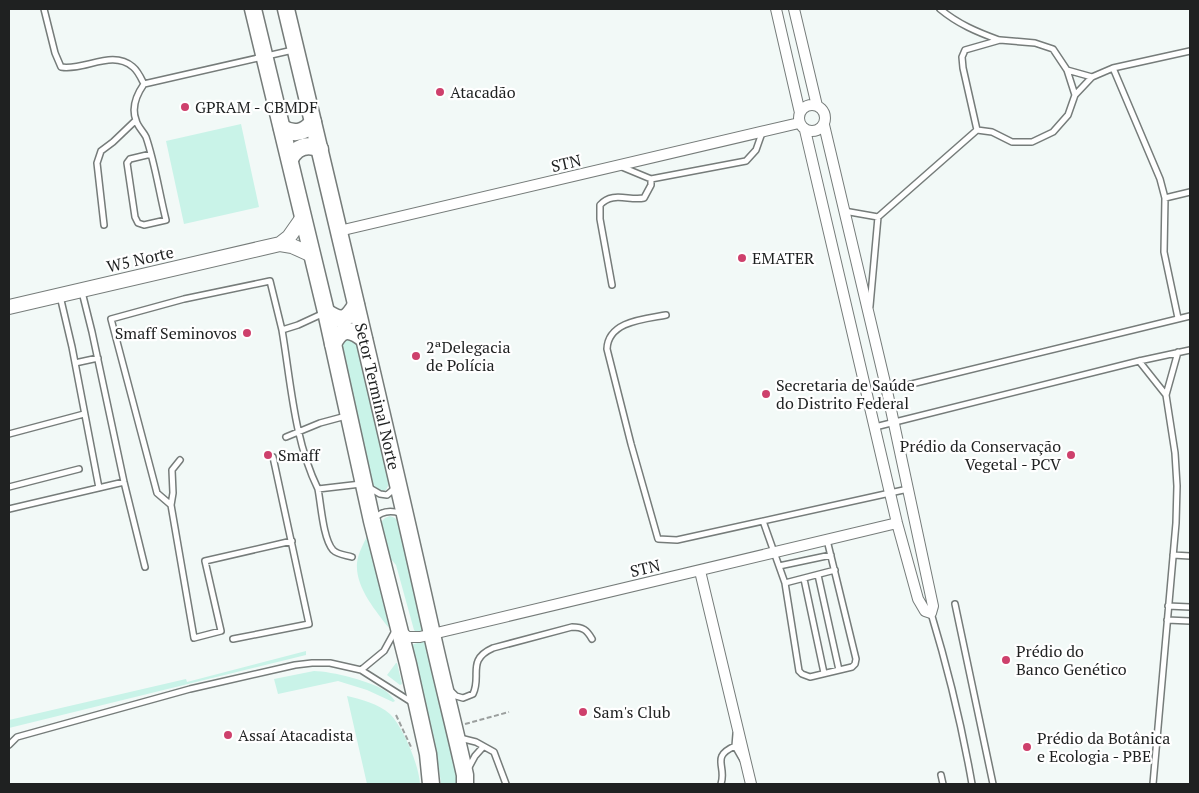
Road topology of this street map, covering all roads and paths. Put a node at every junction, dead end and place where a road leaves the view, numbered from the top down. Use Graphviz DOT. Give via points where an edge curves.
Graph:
graph roads {
  1 [pos="44,9"];
  2 [pos="253,9"];
  3 [pos="286,9"];
  4 [pos="291,9"];
  5 [pos="776,9"];
  6 [pos="794,9"];
  7 [pos="940,9"];
  8 [pos="291,28"];
  9 [pos="1000,40"];
  10 [pos="296,49"];
  11 [pos="1190,52"];
  12 [pos="264,57"];
  13 [pos="1113,68"];
  14 [pos="1067,70"];
  15 [pos="1092,77"];
  16 [pos="144,84"];
  17 [pos="1075,95"];
  18 [pos="817,106"];
  19 [pos="800,112"];
  20 [pos="136,120"];
  21 [pos="313,122"];
  22 [pos="824,125"];
  23 [pos="802,127"];
  24 [pos="282,128"];
  25 [pos="977,130"];
  26 [pos="763,132"];
  27 [pos="320,149"];
  28 [pos="151,154"];
  29 [pos="290,159"];
  30 [pos="619,166"];
  31 [pos="651,179"];
  32 [pos="1190,192"];
  33 [pos="1165,198"];
  34 [pos="844,211"];
  35 [pos="303,217"];
  36 [pos="878,217"];
  37 [pos="104,225"];
  38 [pos="339,231"];
  39 [pos="280,244"];
  40 [pos="312,255"];
  41 [pos="612,285"];
  42 [pos="82,291"];
  43 [pos="60,296"];
  44 [pos="356,305"];
  45 [pos="9,307"];
  46 [pos="326,312"];
  47 [pos="666,315"];
  48 [pos="869,315"];
  49 [pos="1190,316"];
  50 [pos="1178,318"];
  51 [pos="282,330"];
  52 [pos="364,339"];
  53 [pos="333,344"];
  54 [pos="1190,350"];
  55 [pos="1178,352"];
  56 [pos="98,358"];
  57 [pos="1139,361"];
  58 [pos="75,363"];
  59 [pos="886,391"];
  60 [pos="1166,394"];
  61 [pos="84,414"];
  62 [pos="349,415"];
  63 [pos="893,422"];
  64 [pos="875,427"];
  65 [pos="298,433"];
  66 [pos="9,434"];
  67 [pos="286,437"];
  68 [pos="273,457"];
  69 [pos="180,460"];
  70 [pos="80,469"];
  71 [pos="124,482"];
  72 [pos="364,484"];
  73 [pos="398,484"];
  74 [pos="9,487"];
  75 [pos="99,488"];
  76 [pos="318,489"];
  77 [pos="908,489"];
  78 [pos="890,493"];
  79 [pos="171,505"];
  80 [pos="9,509"];
  81 [pos="406,515"];
  82 [pos="372,521"];
  83 [pos="762,521"];
  84 [pos="897,523"];
  85 [pos="827,540"];
  86 [pos="292,541"];
  87 [pos="774,553"];
  88 [pos="1173,554"];
  89 [pos="831,555"];
  90 [pos="1190,556"];
  91 [pos="352,557"];
  92 [pos="779,566"];
  93 [pos="145,567"];
  94 [pos="834,570"];
  95 [pos="700,571"];
  96 [pos="818,575"];
  97 [pos="804,579"];
  98 [pos="785,583"];
  99 [pos="955,604"];
  100 [pos="1168,606"];
  101 [pos="1190,607"];
  102 [pos="931,613"];
  103 [pos="1167,620"];
  104 [pos="1190,621"];
  105 [pos="399,627"];
  106 [pos="432,634"];
  107 [pos="233,639"];
  108 [pos="592,639"];
  109 [pos="361,670"];
  110 [pos="839,670"];
  111 [pos="824,673"];
  112 [pos="445,684"];
  113 [pos="416,705"];
  114 [pos="509,712"];
  115 [pos="396,715"];
  116 [pos="737,726"];
  117 [pos="456,732"];
  118 [pos="9,745"];
  119 [pos="735,746"];
  120 [pos="483,747"];
  121 [pos="414,752"];
  122 [pos="746,764"];
  123 [pos="941,775"];
  124 [pos="465,780"];
  125 [pos="431,784"];
  126 [pos="506,784"];
  127 [pos="721,784"];
  128 [pos="751,784"];
  129 [pos="943,784"];
  130 [pos="972,784"];
  131 [pos="993,784"];
  132 [pos="1152,784"];
  1 -- 16 [label="lane" via="55,53 62,67 71,69 110,59 124,61 135,68"];
  2 -- 12 [label="main road, Setor Terminal Norte"];
  3 -- 8 [label="main road, Setor Terminal Norte"];
  4 -- 8 [label="lane"];
  5 -- 19 [label="street"];
  6 -- 18 [label="street"];
  7 -- 9 [label="lane" via="966,27"];
  8 -- 10 [label="main road, Setor Terminal Norte"];
  9 -- 14 [label="lane" via="1035,43 1053,49"];
  9 -- 25 [label="lane" via="965,50 962,57"];
  10 -- 12 [label="lane"];
  10 -- 21 [label="main road, Setor Terminal Norte"];
  11 -- 13 [label="lane"];
  12 -- 16 [label="lane"];
  12 -- 24 [label="main road, Setor Terminal Norte"];
  13 -- 15 [label="lane"];
  13 -- 33 [label="lane"];
  14 -- 15 [label="lane"];
  14 -- 17 [label="lane"];
  15 -- 17 [label="lane"];
  16 -- 20 [label="lane" via="137,95"];
  17 -- 25 [label="lane" via="1068,115 1053,132 1032,142 1012,142 992,132"];
  18 -- 19 [label="street" via="809,105"];
  18 -- 22 [label="street" via="823,112"];
  19 -- 23 [label="street"];
  20 -- 28 [label="lane" via="145,134"];
  20 -- 37 [label="lane" via="101,151 97,163"];
  21 -- 24 [label="main road" via="302,131 288,132"];
  21 -- 27 [label="main road, Setor Terminal Norte"];
  22 -- 23 [label="street" via="813,131"];
  22 -- 34 [label="street"];
  23 -- 26 [label="street, STN"];
  23 -- 64 [label="street"];
  24 -- 29 [label="main road, Setor Terminal Norte"];
  25 -- 36 [label="lane"];
  26 -- 30 [label="street, STN"];
  26 -- 31 [label="lane" via="756,150 746,161"];
  27 -- 29 [label="main road" via="302,147"];
  27 -- 38 [label="main road, Setor Terminal Norte"];
  28 -- 28 [label="lane" via="130,159 127,163 135,216 144,225 166,220"];
  29 -- 35 [label="main road, Setor Terminal Norte"];
  30 -- 31 [label="lane"];
  30 -- 38 [label="street, STN"];
  31 -- 41 [label="lane" via="644,198 636,200 616,196 600,205"];
  32 -- 33 [label="lane"];
  33 -- 50 [label="lane" via="1164,252"];
  34 -- 36 [label="lane"];
  34 -- 48 [label="street"];
  35 -- 39 [label="main road"];
  35 -- 40 [label="main road, Setor Terminal Norte"];
  36 -- 48 [label="lane"];
  38 -- 44 [label="main road, Setor Terminal Norte"];
  39 -- 40 [label="main road"];
  39 -- 42 [label="main road, W5 Norte"];
  40 -- 46 [label="main road, Setor Terminal Norte"];
  42 -- 43 [label="main road, W5 Norte"];
  42 -- 56 [label="lane"];
  43 -- 45 [label="main road, W5 Norte"];
  43 -- 58 [label="lane"];
  44 -- 46 [label="main road" via="343,319"];
  44 -- 52 [label="main road, Setor Terminal Norte"];
  46 -- 51 [label="lane"];
  46 -- 53 [label="main road, Setor Terminal Norte"];
  47 -- 83 [label="lane" via="628,323 607,340 656,536 662,540 677,540"];
  48 -- 59 [label="street"];
  49 -- 50 [label="lane"];
  50 -- 59 [label="lane"];
  51 -- 65 [label="lane"];
  51 -- 79 [label="lane" via="270,281 111,319 157,493"];
  52 -- 53 [label="main road" via="345,330"];
  52 -- 73 [label="main road, Setor Terminal Norte"];
  53 -- 62 [label="main road, Setor Terminal Norte"];
  54 -- 55 [label="lane"];
  55 -- 57 [label="lane"];
  55 -- 60 [label="lane"];
  56 -- 58 [label="lane"];
  56 -- 71 [label="lane"];
  57 -- 60 [label="lane"];
  57 -- 63 [label="lane"];
  58 -- 61 [label="lane"];
  59 -- 63 [label="street"];
  60 -- 88 [label="lane" via="1177,486"];
  61 -- 66 [label="lane"];
  61 -- 75 [label="lane"];
  62 -- 65 [label="lane"];
  62 -- 72 [label="main road, Setor Terminal Norte"];
  63 -- 64 [label="lane"];
  63 -- 77 [label="street"];
  64 -- 78 [label="street"];
  65 -- 67 [label="lane"];
  65 -- 76 [label="lane"];
  68 -- 86 [label="lane"];
  69 -- 79 [label="lane" via="172,470"];
  70 -- 74 [label="lane"];
  71 -- 75 [label="lane"];
  71 -- 93 [label="lane"];
  72 -- 73 [label="lane" via="387,495"];
  72 -- 76 [label="lane"];
  72 -- 82 [label="main road, Setor Terminal Norte"];
  73 -- 81 [label="main road, Setor Terminal Norte"];
  75 -- 80 [label="lane"];
  76 -- 91 [label="lane" via="327,537 334,550"];
  77 -- 78 [label="lane"];
  77 -- 102 [label="street" via="933,606"];
  78 -- 83 [label="lane"];
  78 -- 84 [label="street"];
  79 -- 86 [label="lane" via="194,638 221,631 205,560"];
  81 -- 82 [label="lane" via="386,512"];
  81 -- 106 [label="main road, Setor Terminal Norte"];
  82 -- 105 [label="main road, Setor Terminal Norte"];
  83 -- 87 [label="lane"];
  84 -- 85 [label="street, STN"];
  84 -- 102 [label="street" via="918,599 925,611"];
  85 -- 87 [label="street, STN"];
  85 -- 89 [label="lane"];
  86 -- 107 [label="lane" via="309,624"];
  87 -- 92 [label="lane"];
  87 -- 95 [label="street, STN"];
  88 -- 90 [label="lane"];
  88 -- 100 [label="lane"];
  89 -- 92 [label="lane"];
  89 -- 94 [label="lane"];
  92 -- 98 [label="lane"];
  94 -- 96 [label="lane"];
  94 -- 110 [label="lane" via="856,659 852,667"];
  95 -- 106 [label="street, STN"];
  95 -- 116 [label="street"];
  96 -- 97 [label="lane"];
  96 -- 110 [label="lane"];
  97 -- 98 [label="lane"];
  97 -- 111 [label="lane"];
  98 -- 111 [label="lane" via="799,670 810,677"];
  99 -- 131 [label="lane"];
  100 -- 101 [label="lane"];
  100 -- 103 [label="lane"];
  102 -- 130 [label="lane"];
  103 -- 104 [label="lane"];
  103 -- 132 [label="lane"];
  105 -- 106 [label="street, STN" via="408,637"];
  105 -- 109 [label="lane" via="384,651"];
  105 -- 113 [label="main road, Setor Terminal Norte"];
  106 -- 112 [label="main road, Setor Terminal Norte"];
  108 -- 112 [label="lane" via="587,630 572,626 498,646 480,657 471,696 456,696"];
  109 -- 113 [label="lane"];
  109 -- 118 [label="lane" via="330,664 295,665 17,737"];
  110 -- 111 [label="lane"];
  112 -- 117 [label="main road, Setor Terminal Norte"];
  113 -- 125 [label="main road, Setor Terminal Norte" via="428,754"];
  114 -- 117 [label="path"];
  115 -- 121 [label="path"];
  116 -- 119 [label="lane"];
  116 -- 122 [label="street"];
  117 -- 120 [label="lane"];
  117 -- 124 [label="main road, Setor Terminal Norte"];
  119 -- 122 [label="lane"];
  119 -- 127 [label="lane" via="725,750 720,759"];
  120 -- 124 [label="lane" via="475,756"];
  120 -- 126 [label="lane" via="494,752"];
  122 -- 128 [label="street"];
  123 -- 129 [label="lane"];
}
